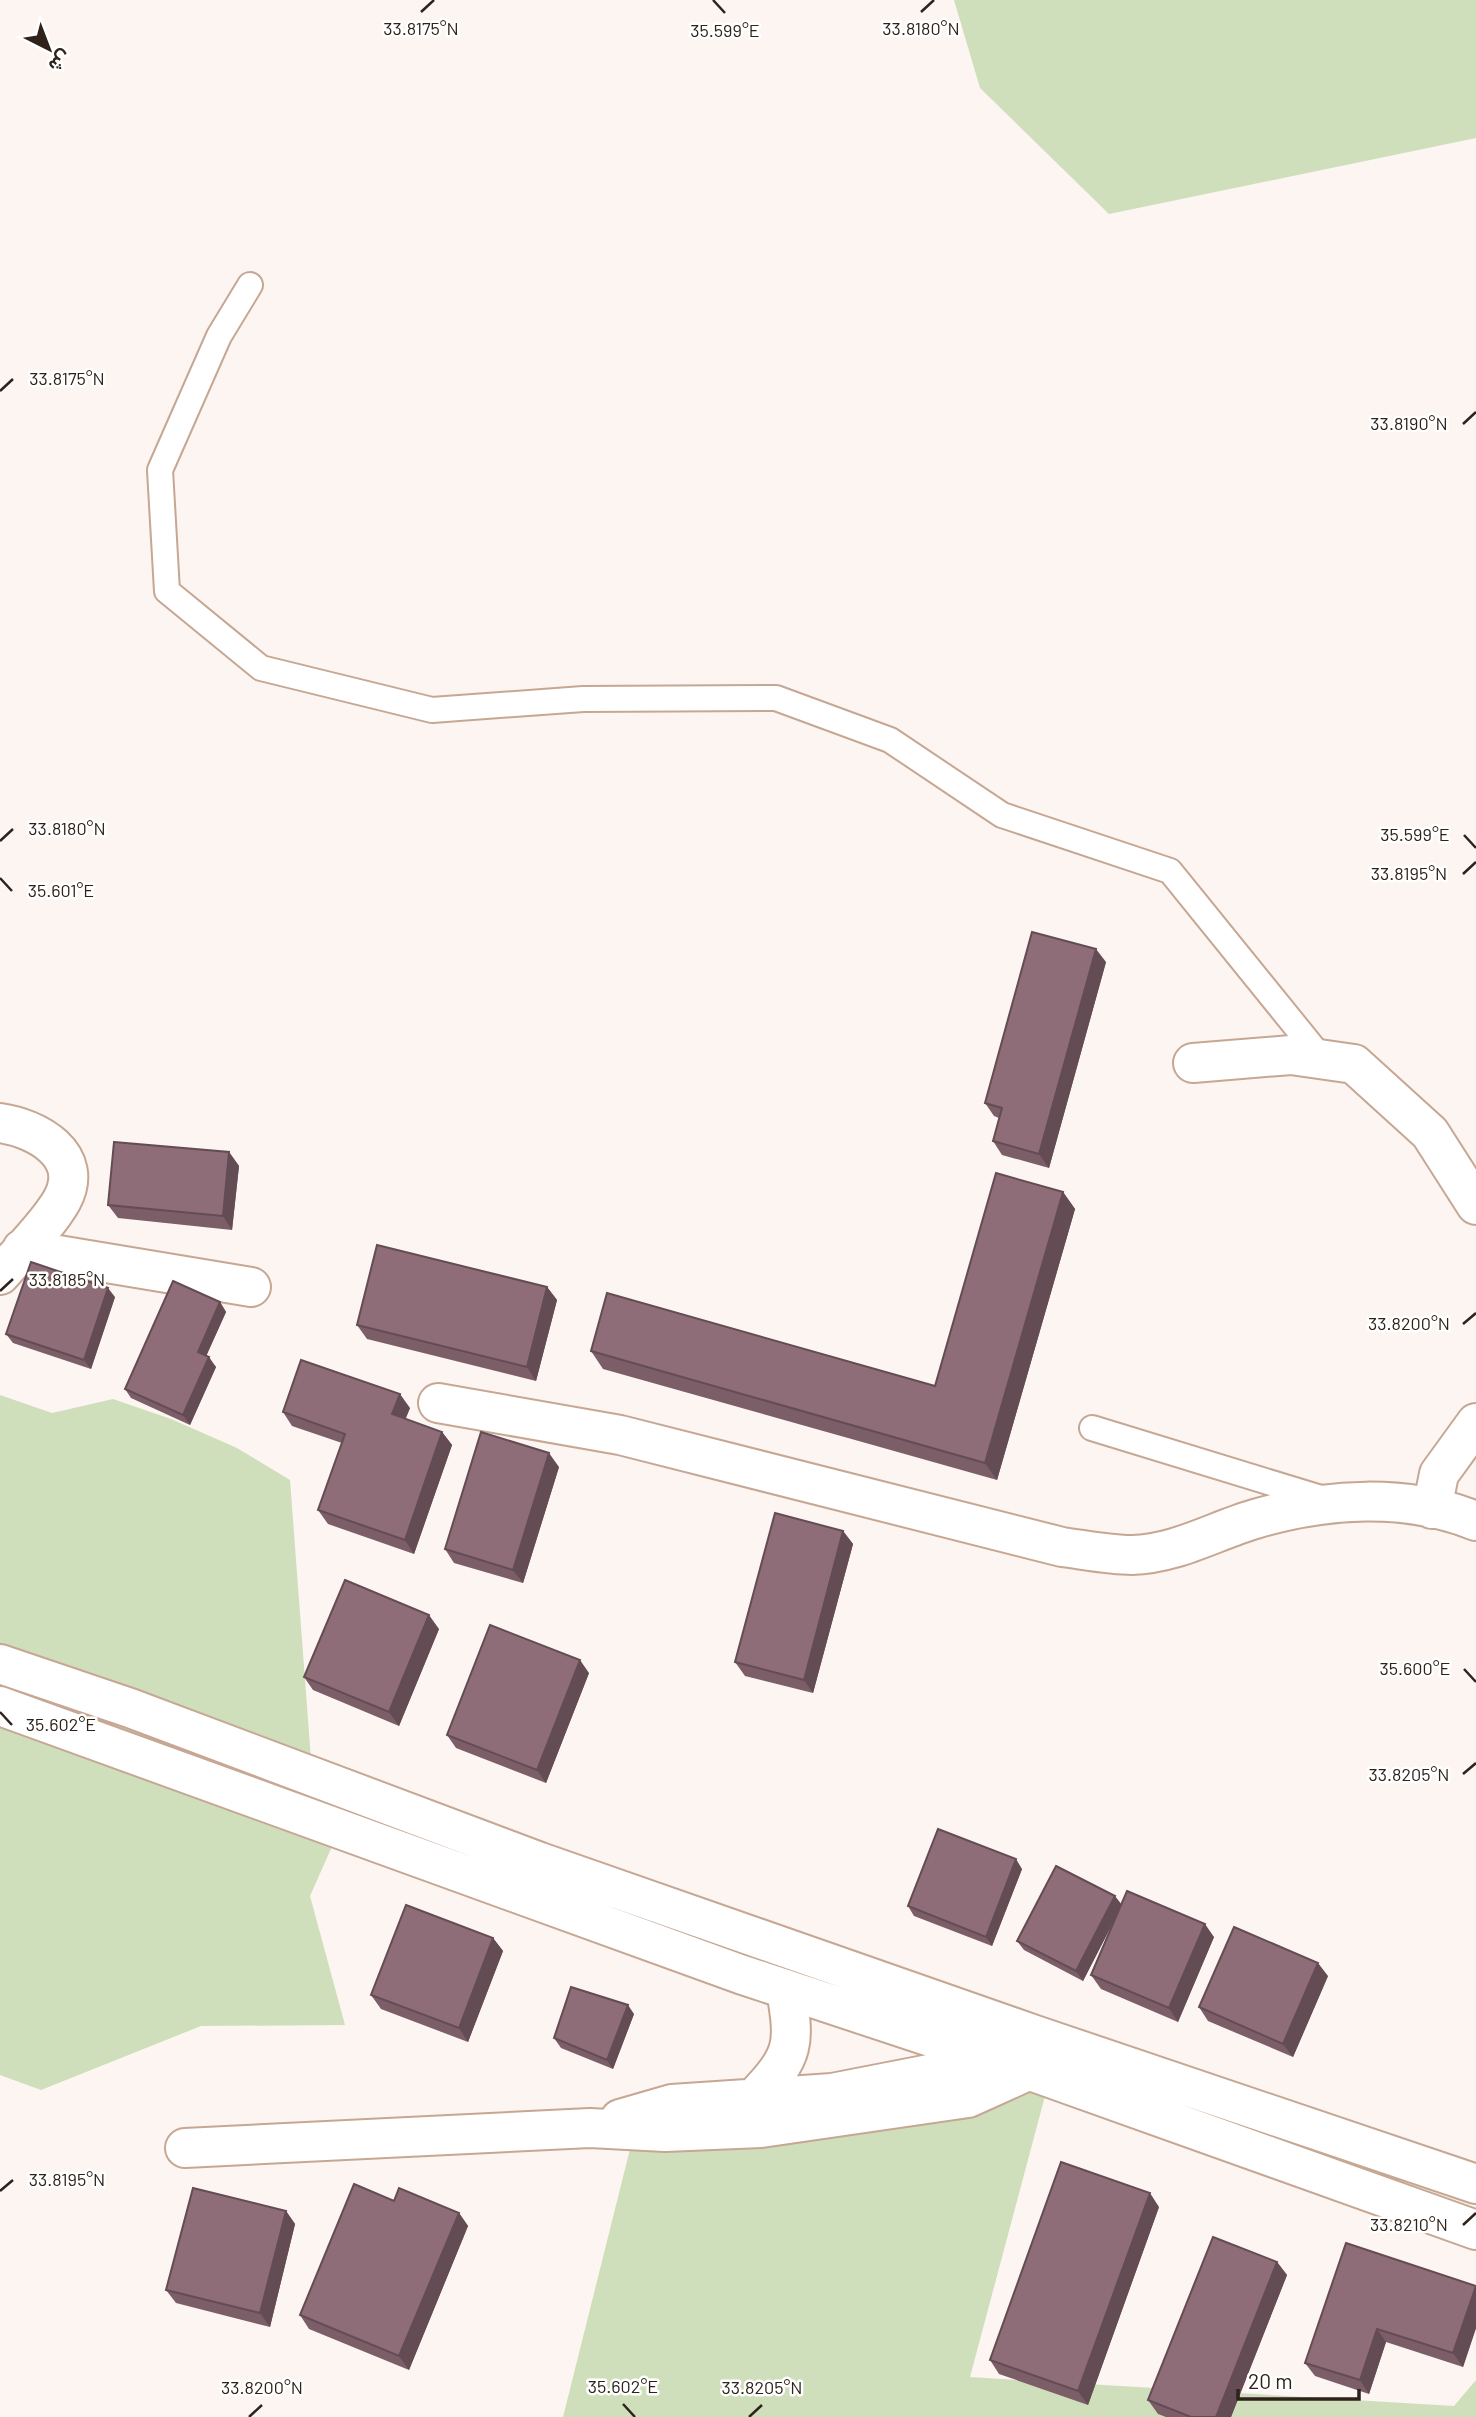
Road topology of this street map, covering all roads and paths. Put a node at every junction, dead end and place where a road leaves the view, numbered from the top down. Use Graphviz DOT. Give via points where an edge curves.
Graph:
graph roads {
  1 [pos="250,285"];
  2 [pos="1323,1060"];
  3 [pos="1193,1063"];
  4 [pos="0,1123"];
  5 [pos="1476,1205"];
  6 [pos="11,1262"];
  7 [pos="251,1287"];
  8 [pos="438,1404"];
  9 [pos="1476,1423"];
  10 [pos="1092,1428"];
  11 [pos="1331,1502"];
  12 [pos="1432,1509"];
  13 [pos="1476,1521"];
  14 [pos="0,1664"];
  15 [pos="0,1706"];
  16 [pos="786,1989"];
  17 [pos="1034,2053"];
  18 [pos="756,2096"];
  19 [pos="590,2128"];
  20 [pos="185,2148"];
  21 [pos="1476,2184"];
  22 [pos="1476,2230"];
  1 -- 2 [label="lane" via="219,336 159,470 167,591 261,668 432,710 583,699 776,698 890,740 1002,815 1170,871"];
  2 -- 3 [label="street" via="1291,1055"];
  2 -- 5 [label="street" via="1354,1064 1430,1133"];
  4 -- 6 [label="street" via="24,1126 46,1138 60,1152 67,1175 62,1199"];
  6 -- 7 [label="street" via="216,1279"];
  8 -- 11 [label="street" via="620,1435 1062,1547 1133,1555 1199,1542 1254,1519"];
  9 -- 12 [label="street" via="1439,1474"];
  10 -- 11 [label="lane"];
  11 -- 12 [label="street" via="1385,1502"];
  12 -- 13 [label="street"];
  14 -- 17 [label="street" via="540,1862"];
  15 -- 16 [label="street"];
  16 -- 17 [label="street"];
  16 -- 18 [label="street" via="793,2038 787,2058"];
  17 -- 18 [label="street" via="832,2092"];
  17 -- 19 [label="street" via="968,2098 761,2128 665,2132"];
  17 -- 21 [label="street"];
  17 -- 22 [label="street"];
  18 -- 19 [label="street" via="672,2104"];
  19 -- 20 [label="street"];
}
